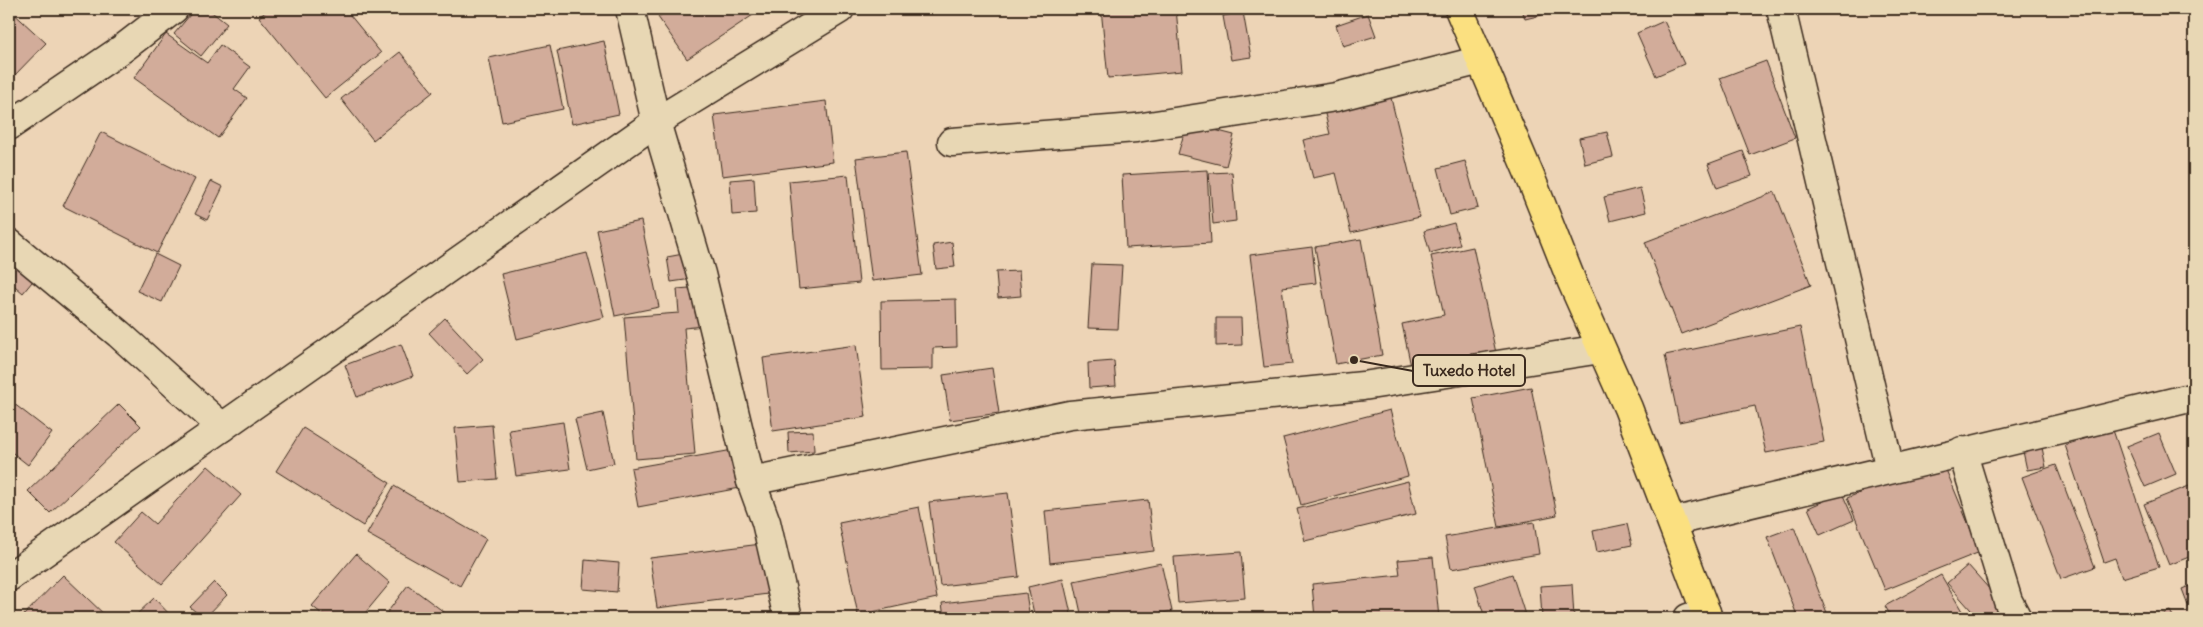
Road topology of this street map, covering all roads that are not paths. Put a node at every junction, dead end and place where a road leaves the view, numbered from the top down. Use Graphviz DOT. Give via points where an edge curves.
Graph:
graph roads {
  1 [pos="174,9"];
  2 [pos="630,9"];
  3 [pos="840,9"];
  4 [pos="1459,9"];
  5 [pos="1781,9"];
  6 [pos="1481,60"];
  7 [pos="656,122"];
  8 [pos="9,126"];
  9 [pos="952,142"];
  10 [pos="9,243"];
  11 [pos="1601,348"];
  12 [pos="2194,397"];
  13 [pos="222,427"];
  14 [pos="1962,451"];
  15 [pos="1890,469"];
  16 [pos="751,481"];
  17 [pos="1672,522"];
  18 [pos="9,577"];
  19 [pos="1701,616"];
  20 [pos="788,618"];
  21 [pos="2017,618"];
  1 -- 8 [label="street" via="122,49"];
  2 -- 7 [label="street"];
  3 -- 7 [label="street"];
  4 -- 6 [label="main road"];
  5 -- 15 [label="street"];
  6 -- 9 [label="street" via="1336,97 1164,124"];
  6 -- 11 [label="main road"];
  7 -- 13 [label="street"];
  7 -- 16 [label="street" via="701,274"];
  10 -- 13 [label="street" via="119,334"];
  11 -- 16 [label="street" via="1363,386 1070,415"];
  11 -- 17 [label="main road"];
  12 -- 14 [label="street"];
  13 -- 18 [label="street"];
  14 -- 15 [label="street"];
  14 -- 21 [label="street" via="2008,601"];
  15 -- 17 [label="street"];
  16 -- 20 [label="street" via="766,522"];
  17 -- 19 [label="main road"];
}
